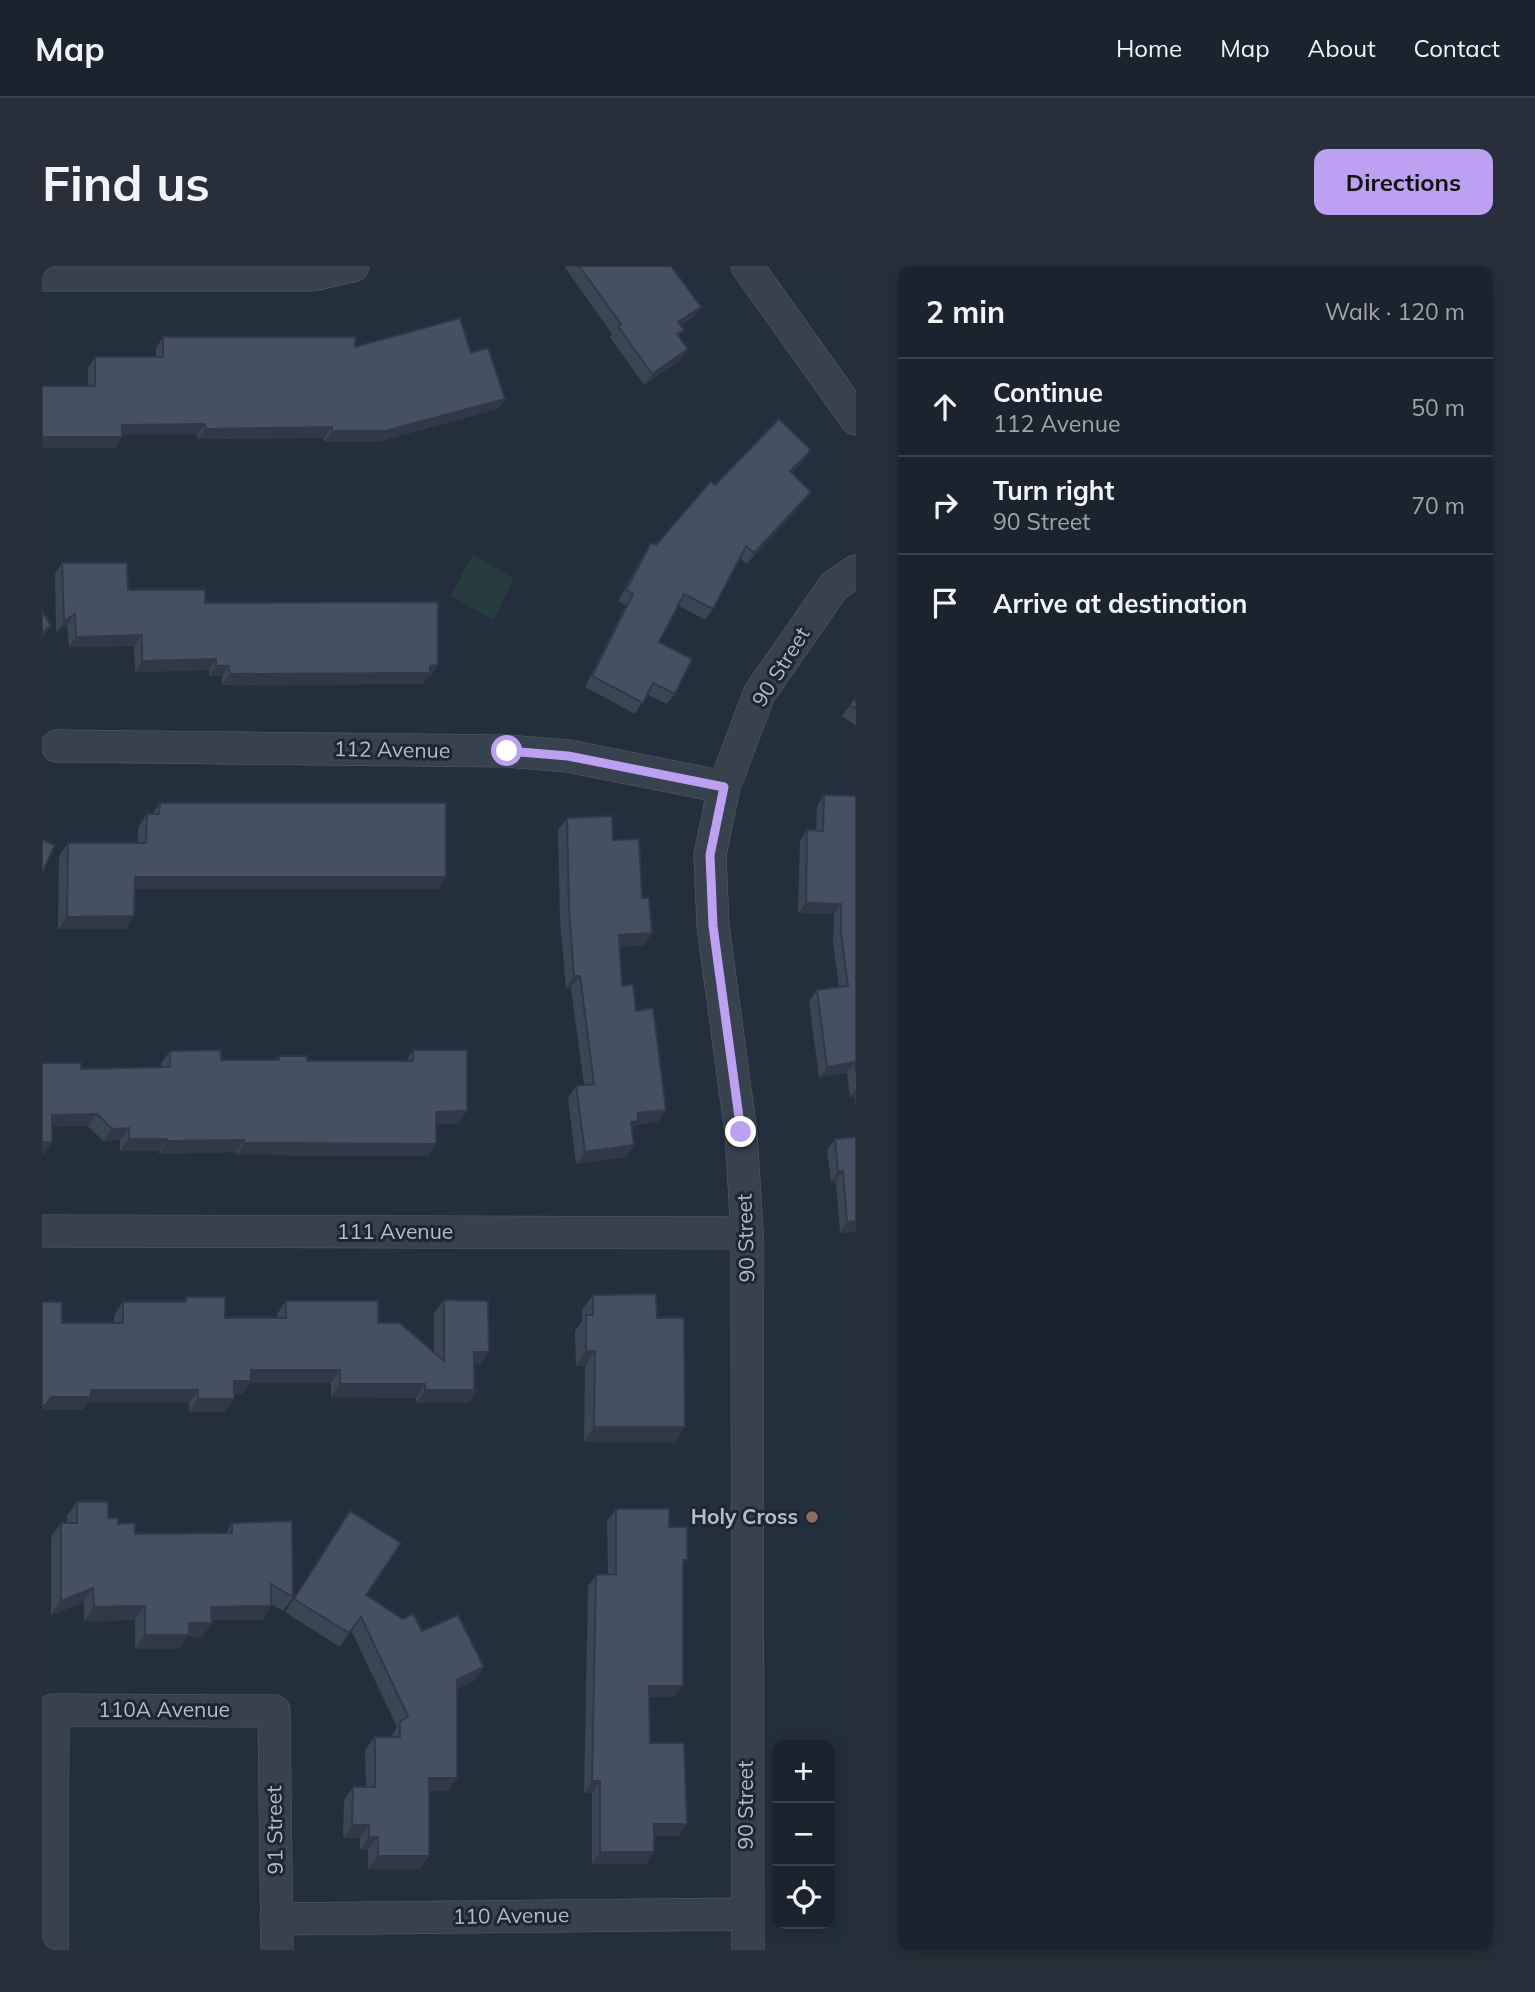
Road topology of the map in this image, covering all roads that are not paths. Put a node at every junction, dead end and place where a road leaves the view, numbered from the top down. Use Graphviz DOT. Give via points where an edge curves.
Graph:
graph roads {
  1 [pos="353,266"];
  2 [pos="747,266"];
  3 [pos="45,270"];
  4 [pos="856,419"];
  5 [pos="856,571"];
  6 [pos="57,746"];
  7 [pos="724,787"];
  8 [pos="42,1231"];
  9 [pos="747,1233"];
  10 [pos="274,1711"];
  11 [pos="746,1914"];
  12 [pos="276,1919"];
  13 [pos="52,1950"];
  14 [pos="277,1950"];
  15 [pos="748,1950"];
  1 -- 3 [label="street" via="313,275"];
  2 -- 4 [label="street"];
  5 -- 7 [label="street, 90 Street" via="834,586 759,694"];
  6 -- 7 [label="street, 112 Avenue" via="507,751 568,756"];
  7 -- 9 [label="street, 90 Street" via="710,855 713,926 741,1132"];
  8 -- 9 [label="street, 111 Avenue"];
  9 -- 11 [label="street, 90 Street"];
  10 -- 12 [label="street, 91 Street"];
  10 -- 13 [label="street, 110A Avenue" via="53,1710"];
  11 -- 12 [label="street, 110 Avenue"];
  11 -- 15 [label="street, 90 Street"];
  12 -- 14 [label="street, 91 Street"];
}
